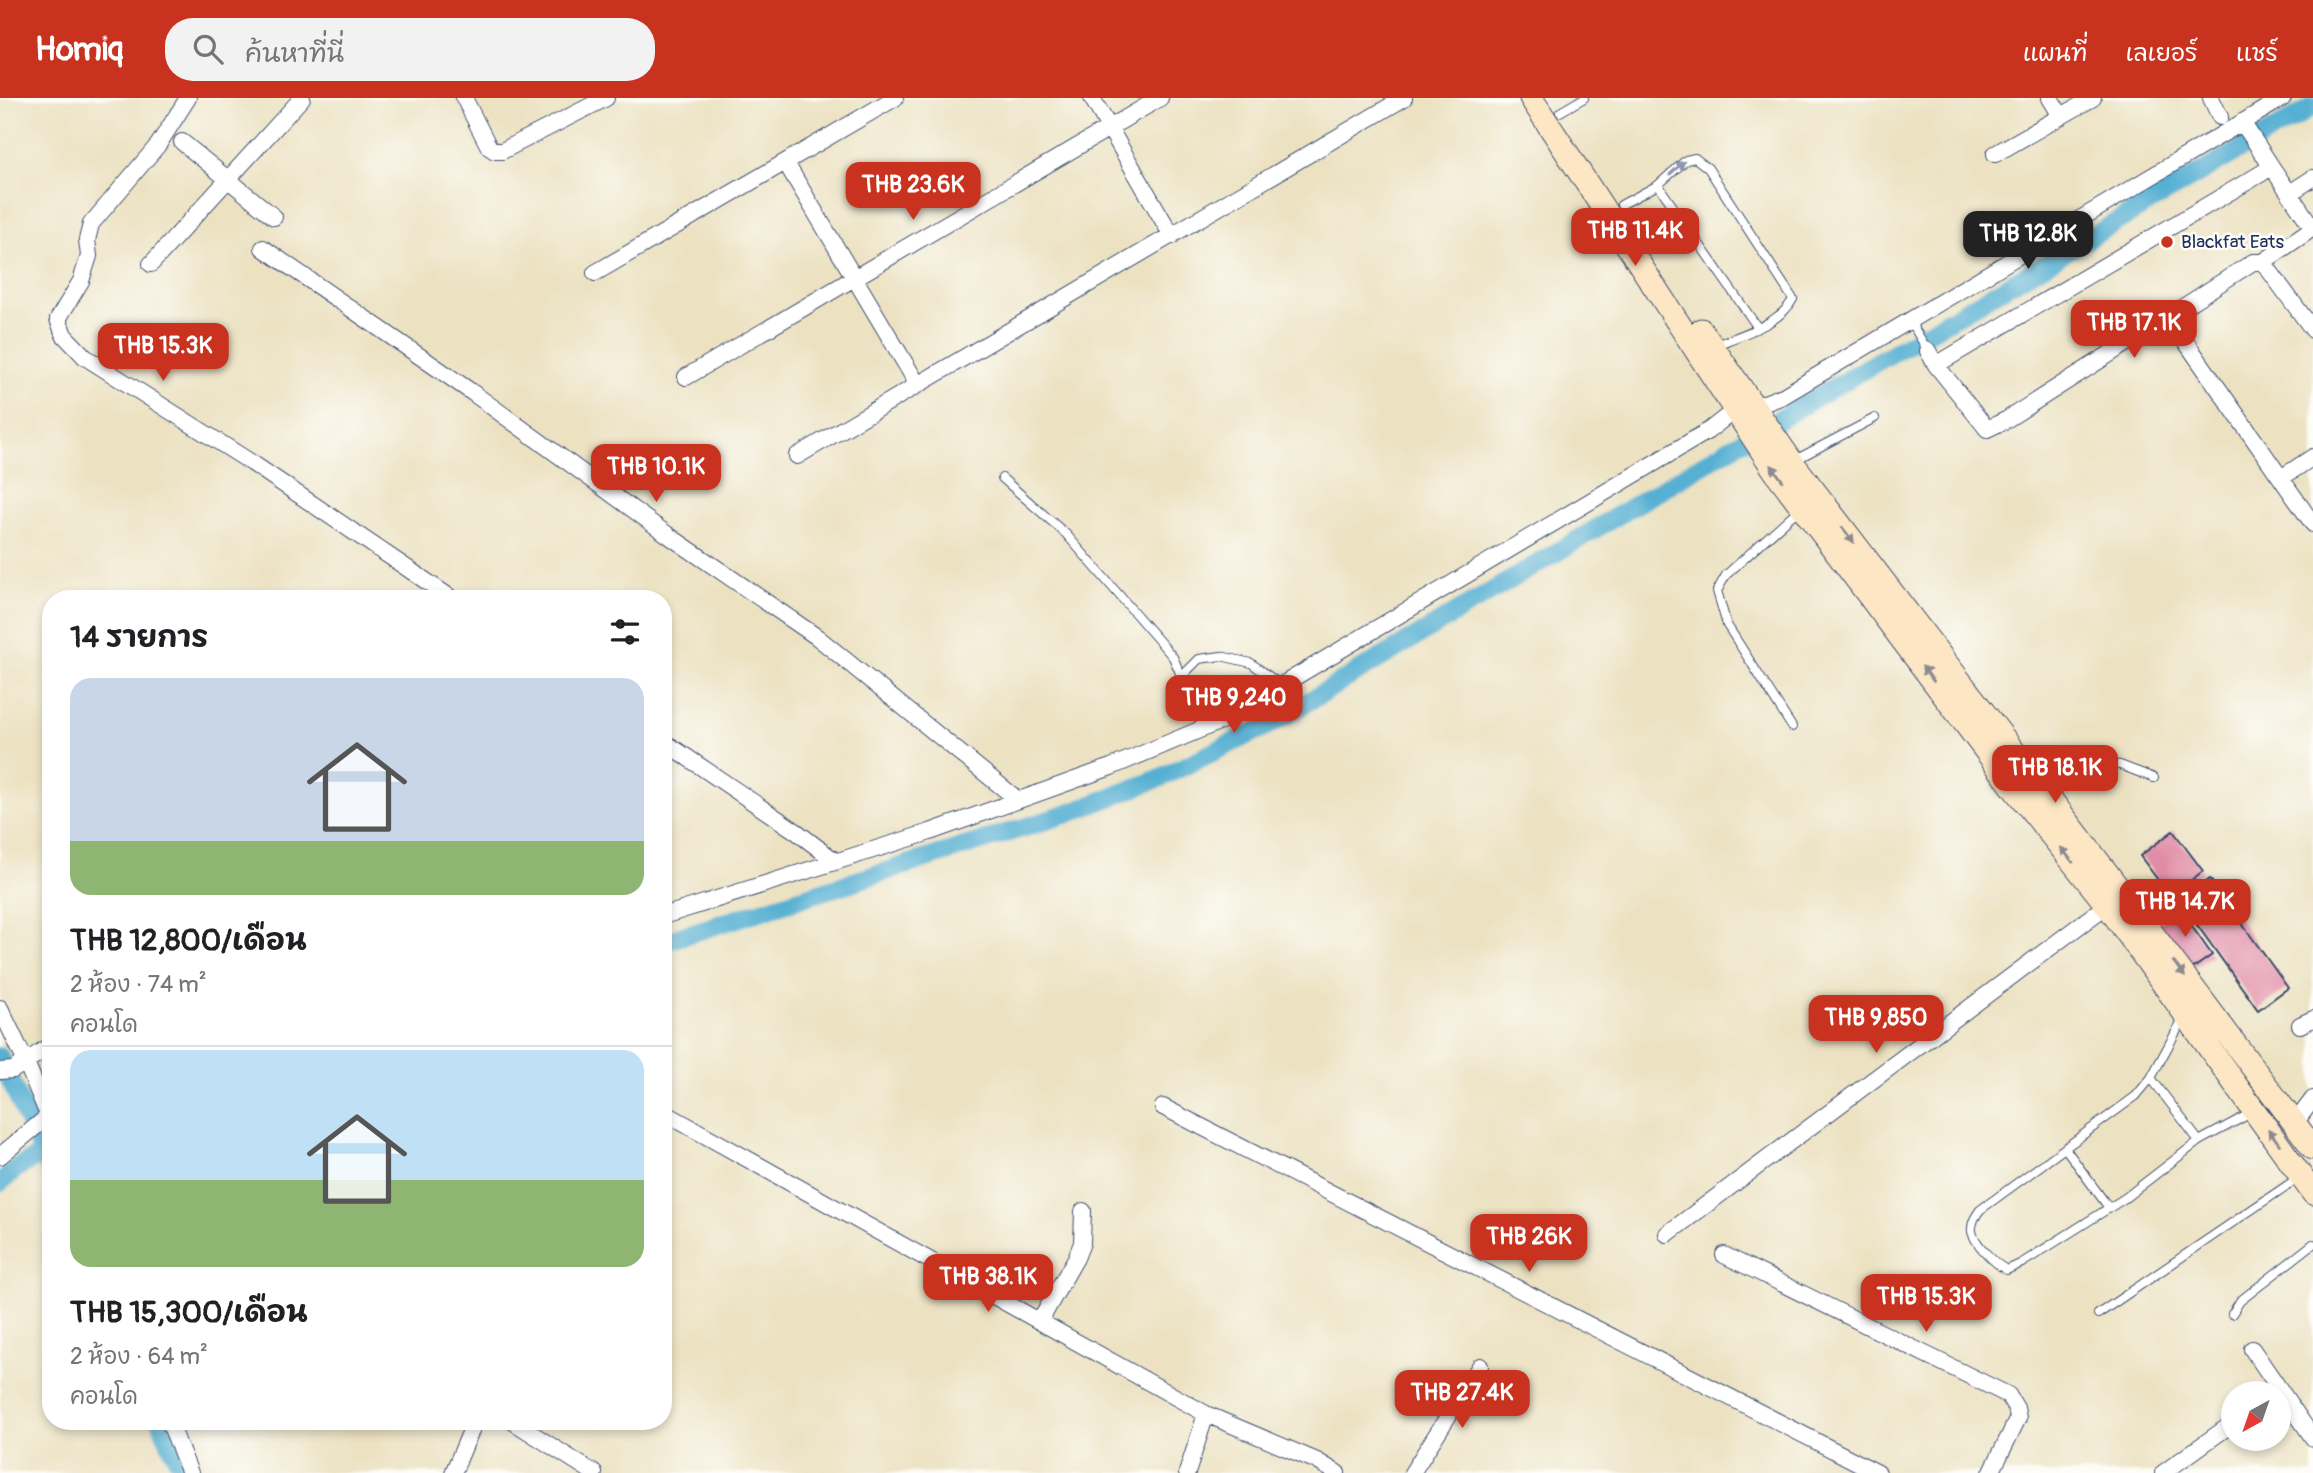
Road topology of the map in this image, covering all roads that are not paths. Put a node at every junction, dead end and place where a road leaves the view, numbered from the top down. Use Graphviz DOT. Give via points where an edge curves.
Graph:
graph roads {
  1 [pos="188,98"];
  2 [pos="302,98"];
  3 [pos="464,98"];
  4 [pos="606,98"];
  5 [pos="895,98"];
  6 [pos="1092,98"];
  7 [pos="1160,98"];
  8 [pos="1404,98"];
  9 [pos="1531,98"];
  10 [pos="1584,98"];
  11 [pos="2050,98"];
  12 [pos="2093,98"];
  13 [pos="2211,98"];
  14 [pos="2283,98"];
  15 [pos="576,104"];
  16 [pos="1556,105"];
  17 [pos="2061,116"];
  18 [pos="2220,117"];
  19 [pos="2242,122"];
  20 [pos="1109,127"];
  21 [pos="183,142"];
  22 [pos="1995,154"];
  23 [pos="786,163"];
  24 [pos="2271,166"];
  25 [pos="2313,177"];
  26 [pos="228,179"];
  27 [pos="1658,185"];
  28 [pos="2291,194"];
  29 [pos="1621,205"];
  30 [pos="274,217"];
  31 [pos="2313,227"];
  32 [pos="1172,236"];
  33 [pos="263,248"];
  34 [pos="2263,262"];
  35 [pos="152,264"];
  36 [pos="594,273"];
  37 [pos="854,278"];
  38 [pos="2163,320"];
  39 [pos="1912,324"];
  40 [pos="1758,328"];
  41 [pos="2313,330"];
  42 [pos="1712,346"];
  43 [pos="1932,358"];
  44 [pos="686,377"];
  45 [pos="918,385"];
  46 [pos="1748,414"];
  47 [pos="1875,418"];
  48 [pos="1768,443"];
  49 [pos="797,456"];
  50 [pos="2313,457"];
  51 [pos="1792,461"];
  52 [pos="1002,478"];
  53 [pos="2281,478"];
  54 [pos="1802,507"];
  55 [pos="2313,524"];
  56 [pos="438,590"];
  57 [pos="1182,676"];
  58 [pos="1281,685"];
  59 [pos="1792,727"];
  60 [pos="1204,728"];
  61 [pos="672,747"];
  62 [pos="2154,778"];
  63 [pos="2035,779"];
  64 [pos="1018,800"];
  65 [pos="835,861"];
  66 [pos="2107,905"];
  67 [pos="672,913"];
  68 [pos="0,1009"];
  69 [pos="2186,1014"];
  70 [pos="42,1050"];
  71 [pos="13,1068"];
  72 [pos="2151,1078"];
  73 [pos="2313,1099"];
  74 [pos="1163,1107"];
  75 [pos="42,1111"];
  76 [pos="2255,1111"];
  77 [pos="2303,1116"];
  78 [pos="672,1117"];
  79 [pos="42,1120"];
  80 [pos="2199,1141"];
  81 [pos="2065,1148"];
  82 [pos="2313,1148"];
  83 [pos="0,1156"];
  84 [pos="2307,1184"];
  85 [pos="2109,1208"];
  86 [pos="1083,1211"];
  87 [pos="1667,1234"];
  88 [pos="2313,1244"];
  89 [pos="1724,1255"];
  90 [pos="2098,1314"];
  91 [pos="2232,1314"];
  92 [pos="1040,1321"];
  93 [pos="2252,1349"];
  94 [pos="1480,1366"];
  95 [pos="2272,1381"];
  96 [pos="2291,1408"];
  97 [pos="1206,1414"];
  98 [pos="173,1430"];
  99 [pos="471,1430"];
  100 [pos="526,1430"];
  101 [pos="2221,1432"];
  102 [pos="2313,1438"];
  103 [pos="190,1473"];
  104 [pos="453,1473"];
  105 [pos="594,1473"];
  106 [pos="1187,1473"];
  107 [pos="1337,1473"];
  108 [pos="1412,1473"];
  109 [pos="1878,1473"];
  110 [pos="1991,1473"];
  111 [pos="2163,1473"];
  1 -- 56 [label="street" via="159,145 91,224 89,256 58,319 64,335 85,356 253,463"];
  2 -- 26 [label="street"];
  3 -- 15 [label="street" via="495,151"];
  4 -- 15 [label="street"];
  5 -- 23 [label="street"];
  6 -- 20 [label="street"];
  7 -- 20 [label="street"];
  8 -- 32 [label="street"];
  9 -- 46 [label="street"];
  10 -- 16 [label="lane"];
  11 -- 17 [label="street"];
  12 -- 17 [label="street"];
  13 -- 18 [label="street"];
  14 -- 19 [label="street"];
  16 -- 29 [label="street"];
  17 -- 22 [label="street"];
  19 -- 24 [label="street"];
  19 -- 39 [label="street"];
  20 -- 32 [label="street"];
  20 -- 37 [label="street"];
  21 -- 26 [label="street"];
  23 -- 36 [label="street"];
  23 -- 37 [label="street"];
  24 -- 28 [label="street"];
  24 -- 43 [label="street"];
  25 -- 28 [label="street"];
  26 -- 30 [label="street"];
  26 -- 35 [label="street"];
  27 -- 29 [label="lane"];
  27 -- 40 [label="lane"];
  27 -- 40 [label="lane, one-way" via="1686,160 1695,158 1708,168 1793,299 1789,308"];
  28 -- 31 [label="street"];
  29 -- 42 [label="street"];
  31 -- 34 [label="street"];
  32 -- 45 [label="street"];
  33 -- 64 [label="street" via="817,637"];
  34 -- 38 [label="street" via="2253,261"];
  34 -- 41 [label="street"];
  37 -- 44 [label="street"];
  37 -- 45 [label="street"];
  38 -- 43 [label="street" via="1987,429"];
  38 -- 53 [label="street" via="2174,325"];
  39 -- 43 [label="lane"];
  39 -- 46 [label="street"];
  40 -- 42 [label="lane"];
  42 -- 46 [label="street"];
  45 -- 49 [label="street"];
  46 -- 48 [label="street"];
  46 -- 58 [label="street" via="1708,431"];
  47 -- 51 [label="lane"];
  48 -- 51 [label="street"];
  54 -- 48 [label="street, one-way"];
  50 -- 53 [label="street"];
  51 -- 63 [label="street, one-way"];
  52 -- 57 [label="lane" via="1066,534 1173,657"];
  53 -- 55 [label="street"];
  54 -- 59 [label="lane" via="1726,575 1717,591 1727,625"];
  66 -- 54 [label="street, one-way"];
  57 -- 58 [label="lane" via="1199,659 1221,656 1251,663"];
  57 -- 60 [label="lane"];
  58 -- 60 [label="street"];
  60 -- 64 [label="street"];
  61 -- 65 [label="street"];
  62 -- 63 [label="lane" via="2120,765 2078,760"];
  63 -- 77 [label="street, one-way"];
  64 -- 65 [label="street"];
  65 -- 67 [label="street"];
  66 -- 69 [label="street"];
  66 -- 87 [label="street"];
  68 -- 71 [label="street"];
  69 -- 72 [label="lane"];
  69 -- 76 [label="street"];
  70 -- 71 [label="street"];
  71 -- 75 [label="street"];
  72 -- 80 [label="lane"];
  72 -- 81 [label="lane" via="2136,1096"];
  73 -- 77 [label="street"];
  74 -- 109 [label="street"];
  76 -- 80 [label="lane"];
  84 -- 76 [label="street, one-way"];
  77 -- 82 [label="street"];
  78 -- 92 [label="street"];
  79 -- 83 [label="street"];
  80 -- 85 [label="lane"];
  81 -- 85 [label="lane"];
  81 -- 85 [label="lane" via="1980,1210 1972,1233 1987,1254 2007,1270"];
  84 -- 90 [label="lane"];
  86 -- 92 [label="street" via="1079,1251"];
  88 -- 91 [label="lane" via="2240,1301"];
  89 -- 110 [label="street" via="2008,1395 2018,1418"];
  92 -- 97 [label="street"];
  93 -- 95 [label="street"];
  94 -- 108 [label="street"];
  96 -- 102 [label="street"];
  97 -- 106 [label="street"];
  97 -- 107 [label="street"];
  98 -- 103 [label="street"];
  99 -- 104 [label="street"];
  100 -- 105 [label="street"];
  101 -- 111 [label="street"];
}
